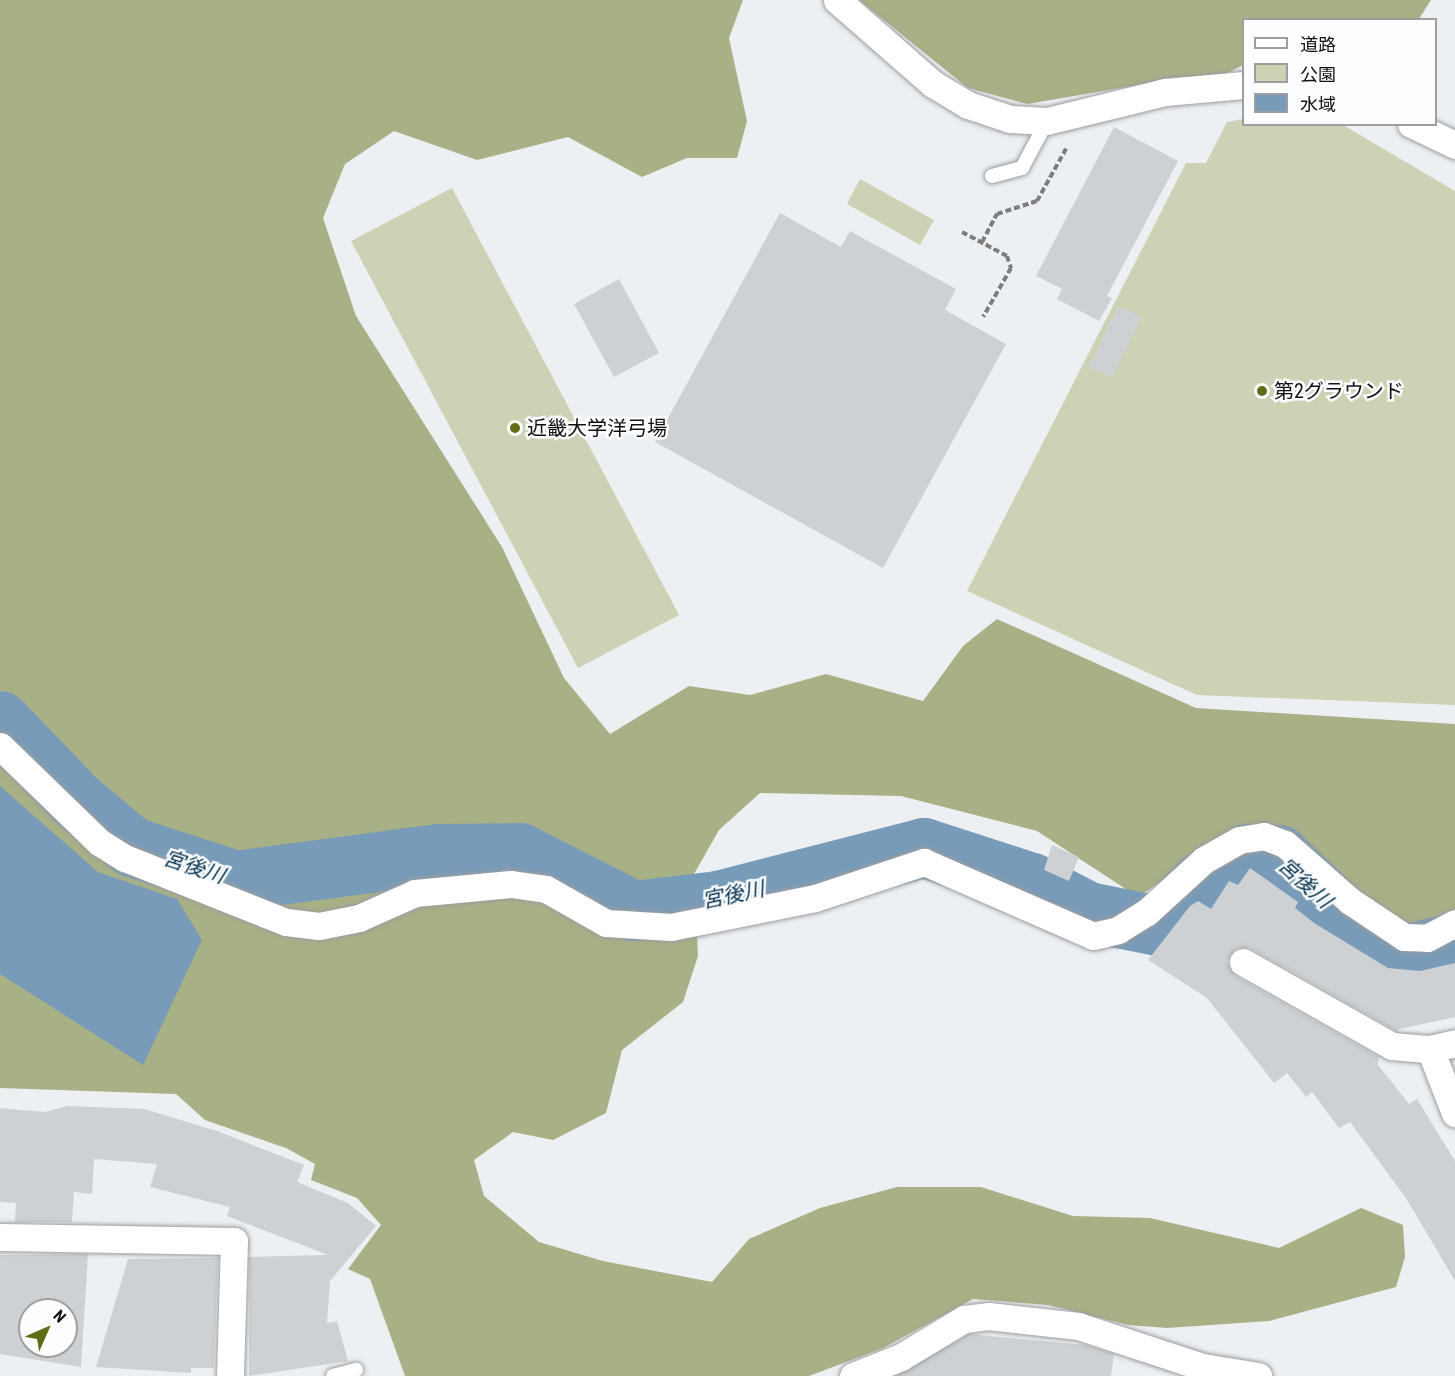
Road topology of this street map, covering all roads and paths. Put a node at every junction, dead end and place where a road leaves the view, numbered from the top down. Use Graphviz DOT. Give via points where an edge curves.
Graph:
graph roads {
  1 [pos="837,0"];
  2 [pos="1242,85"];
  3 [pos="1047,121"];
  4 [pos="1415,126"];
  5 [pos="1455,145"];
  6 [pos="992,176"];
  7 [pos="962,232"];
  8 [pos="983,317"];
  9 [pos="0,746"];
  10 [pos="1455,924"];
  11 [pos="1243,962"];
  12 [pos="1442,1046"];
  13 [pos="1455,1113"];
  14 [pos="0,1237"];
  15 [pos="356,1370"];
  16 [pos="230,1376"];
  17 [pos="333,1376"];
  18 [pos="853,1376"];
  19 [pos="1258,1376"];
  1 -- 3 [label="street" via="933,84 968,105 1010,118"];
  2 -- 3 [label="street" via="1165,92"];
  3 -- 6 [label="lane" via="1022,168"];
  4 -- 5 [label="street"];
  7 -- 8 [label="path" via="1008,256 1011,268"];
  9 -- 10 [label="street" via="99,842 125,858 286,922 319,926 359,918 415,893 511,884 546,889 606,922 671,927 815,898 924,862 1093,936 1118,930 1147,912 1204,860 1239,840 1264,836 1285,844 1350,901 1404,937 1427,938"];
  11 -- 12 [label="street" via="1392,1046"];
  12 -- 13 [label="street"];
  14 -- 16 [label="street" via="234,1241"];
  15 -- 17 [label="lane"];
  18 -- 19 [label="street" via="901,1357 964,1319 988,1316 1078,1326 1195,1365"];
}
